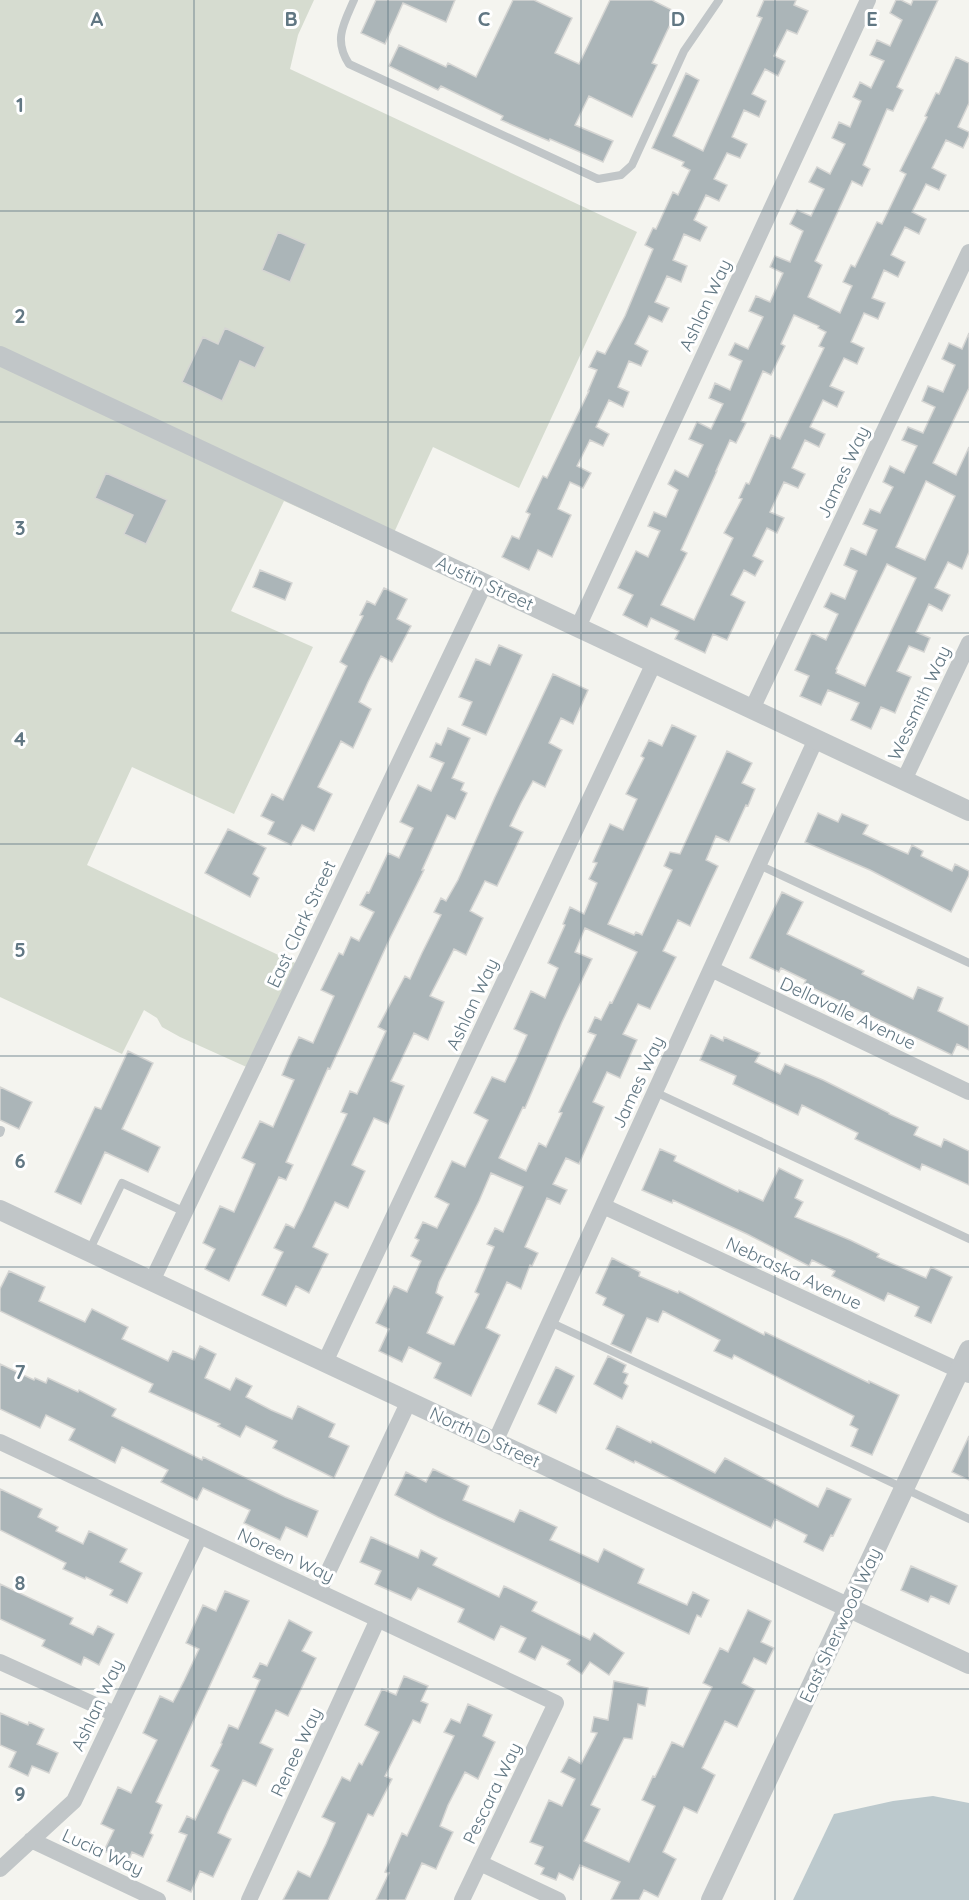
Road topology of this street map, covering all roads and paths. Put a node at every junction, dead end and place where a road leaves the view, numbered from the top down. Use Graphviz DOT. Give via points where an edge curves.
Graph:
graph roads {
  1 [pos="354,0"];
  2 [pos="868,0"];
  3 [pos="716,1"];
  4 [pos="969,252"];
  5 [pos="0,356"];
  6 [pos="484,584"];
  7 [pos="578,627"];
  8 [pos="969,643"];
  9 [pos="654,663"];
  10 [pos="752,709"];
  11 [pos="816,739"];
  12 [pos="904,780"];
  13 [pos="969,811"];
  14 [pos="759,865"];
  15 [pos="969,963"];
  16 [pos="711,969"];
  17 [pos="655,1092"];
  18 [pos="969,1092"];
  19 [pos="603,1206"];
  20 [pos="0,1210"];
  21 [pos="185,1212"];
  22 [pos="969,1239"];
  23 [pos="88,1251"];
  24 [pos="152,1281"];
  25 [pos="550,1322"];
  26 [pos="969,1350"];
  27 [pos="325,1362"];
  28 [pos="964,1373"];
  29 [pos="410,1401"];
  30 [pos="0,1442"];
  31 [pos="495,1442"];
  32 [pos="904,1488"];
  33 [pos="969,1519"];
  34 [pos="200,1536"];
  35 [pos="318,1591"];
  36 [pos="848,1607"];
  37 [pos="378,1619"];
  38 [pos="0,1662"];
  39 [pos="969,1664"];
  40 [pos="556,1703"];
  41 [pos="115,1714"];
  42 [pos="31,1840"];
  43 [pos="480,1863"];
  44 [pos="0,1869"];
  45 [pos="158,1900"];
  46 [pos="249,1900"];
  47 [pos="462,1900"];
  48 [pos="558,1900"];
  49 [pos="711,1900"];
  1 -- 3 [label="lane" via="340,33 349,64 598,179 621,175 632,165 684,51"];
  2 -- 7 [label="street, Ashlan Way"];
  4 -- 10 [label="street, James Way"];
  5 -- 6 [label="street, Austin Street"];
  6 -- 7 [label="street, Austin Street"];
  6 -- 21 [label="street, East Clark Street"];
  7 -- 9 [label="street, Austin Street"];
  8 -- 12 [label="street, Wessmith Way"];
  9 -- 10 [label="street, Austin Street"];
  9 -- 27 [label="street, Ashlan Way"];
  10 -- 11 [label="street, Austin Street"];
  11 -- 12 [label="street, Austin Street"];
  11 -- 14 [label="street, James Way"];
  12 -- 13 [label="street, Austin Street"];
  14 -- 15 [label="lane"];
  14 -- 16 [label="street, James Way"];
  16 -- 17 [label="street, James Way"];
  16 -- 18 [label="street, Dellavalle Avenue"];
  17 -- 19 [label="street, James Way"];
  17 -- 22 [label="lane"];
  19 -- 25 [label="street, James Way"];
  19 -- 28 [label="street, Nebraska Avenue"];
  20 -- 23 [label="street, North D Street"];
  21 -- 23 [label="lane" via="122,1183"];
  21 -- 24 [label="street, East Clark Street"];
  23 -- 24 [label="street, North D Street"];
  24 -- 27 [label="street, North D Street"];
  25 -- 31 [label="street, James Way"];
  25 -- 32 [label="lane"];
  26 -- 28 [label="street, East Sherwood Way"];
  27 -- 29 [label="street, North D Street"];
  28 -- 32 [label="street, East Sherwood Way"];
  29 -- 31 [label="street, North D Street"];
  29 -- 35 [label="street"];
  30 -- 34 [label="street, Noreen Way"];
  31 -- 36 [label="street, North D Street"];
  32 -- 33 [label="lane"];
  32 -- 36 [label="street, East Sherwood Way"];
  34 -- 35 [label="street, Noreen Way"];
  34 -- 41 [label="street, Ashlan Way"];
  35 -- 37 [label="street, Noreen Way"];
  36 -- 39 [label="street, North D Street"];
  36 -- 49 [label="street, East Sherwood Way"];
  37 -- 40 [label="street, Noreen Way"];
  37 -- 46 [label="street, Renee Way"];
  38 -- 41 [label="street"];
  40 -- 43 [label="street, Pescara Way"];
  41 -- 42 [label="street, Ashlan Way" via="74,1801"];
  42 -- 44 [label="street, Ashlan Way"];
  42 -- 45 [label="street, Lucia Way"];
  43 -- 47 [label="street, Pescara Way"];
  43 -- 48 [label="street"];
}
